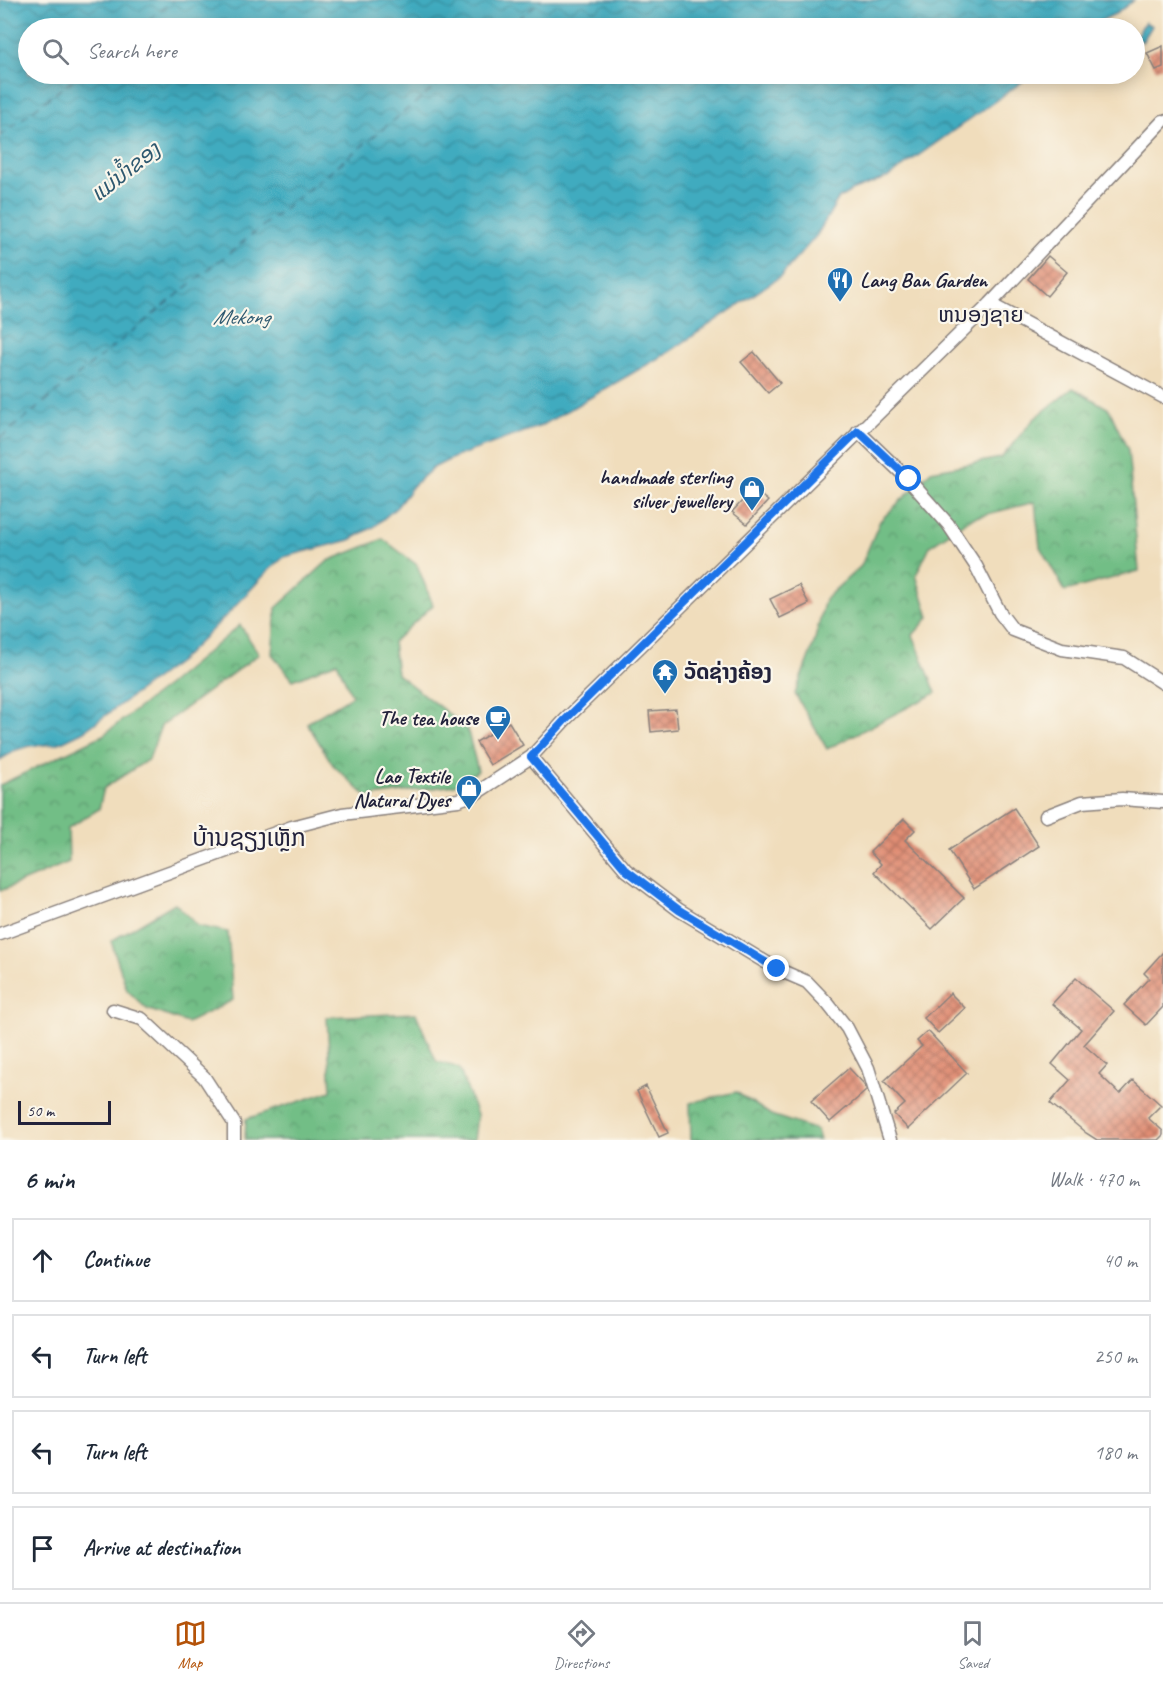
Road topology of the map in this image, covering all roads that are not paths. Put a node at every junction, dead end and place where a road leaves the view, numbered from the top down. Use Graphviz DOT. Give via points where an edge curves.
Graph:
graph roads {
  1 [pos="1163,122"];
  2 [pos="990,304"];
  3 [pos="1163,397"];
  4 [pos="858,431"];
  5 [pos="1163,683"];
  6 [pos="531,757"];
  7 [pos="1163,802"];
  8 [pos="1046,816"];
  9 [pos="0,934"];
  10 [pos="113,1010"];
  11 [pos="234,1140"];
  12 [pos="890,1140"];
  1 -- 2 [label="street"];
  2 -- 3 [label="street"];
  2 -- 4 [label="street"];
  4 -- 5 [label="street" via="909,479 948,524 1013,630 1062,649 1124,658"];
  4 -- 6 [label="street"];
  6 -- 9 [label="street" via="458,800 342,814 292,827"];
  6 -- 12 [label="street" via="626,870 679,910 777,969 807,982 828,1004 847,1028 868,1068"];
  7 -- 8 [label="street" via="1082,802"];
  10 -- 11 [label="street" via="142,1019 204,1077 234,1123"];
}
